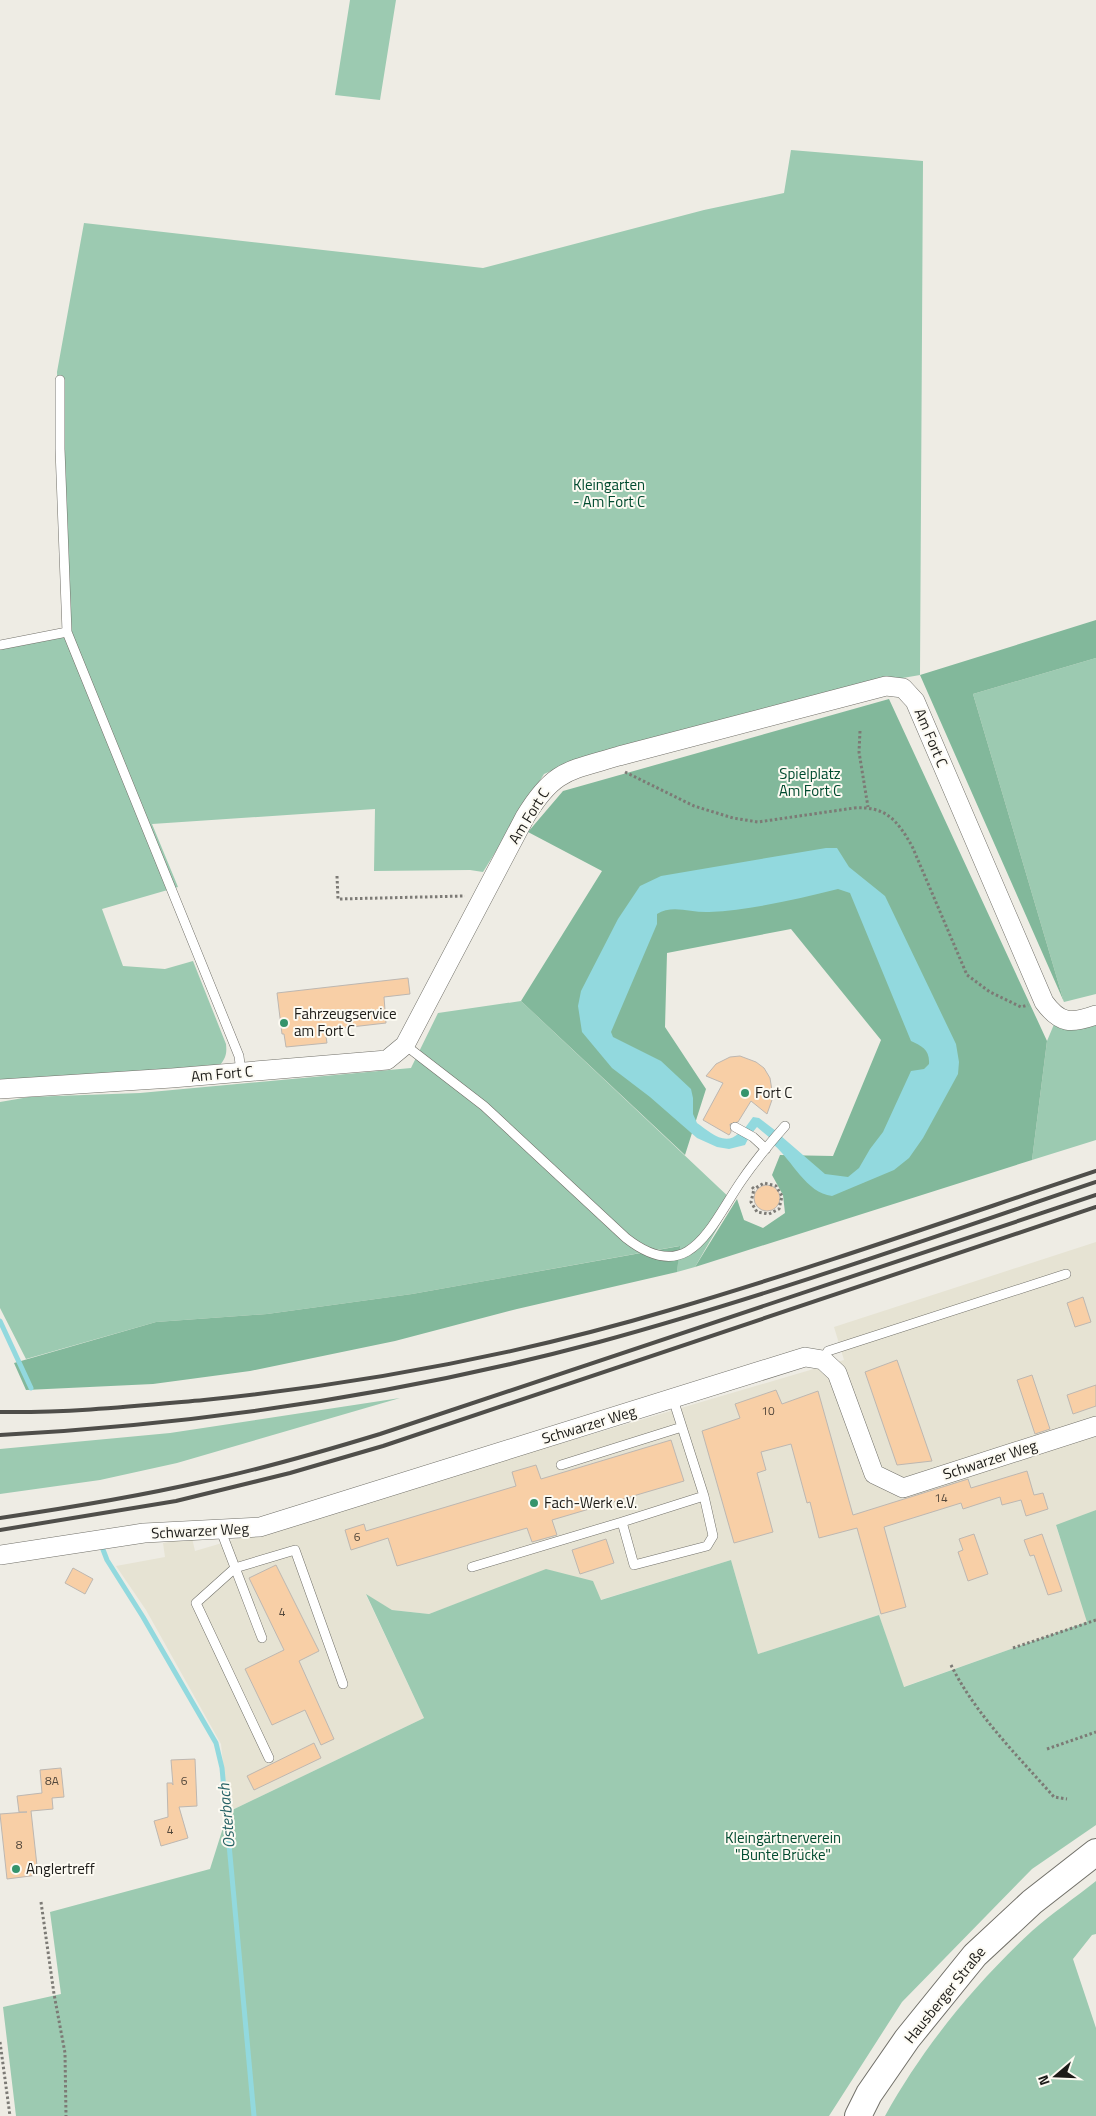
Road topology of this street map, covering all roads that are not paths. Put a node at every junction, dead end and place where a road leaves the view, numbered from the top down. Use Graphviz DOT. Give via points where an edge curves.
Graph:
graph roads {
  1 [pos="60,380"];
  2 [pos="67,632"];
  3 [pos="0,644"];
  4 [pos="1096,1015"];
  5 [pos="404,1045"];
  6 [pos="241,1072"];
  7 [pos="0,1089"];
  8 [pos="785,1126"];
  9 [pos="735,1127"];
  10 [pos="768,1146"];
  11 [pos="1066,1274"];
  12 [pos="823,1360"];
  13 [pos="673,1399"];
  14 [pos="1096,1426"];
  15 [pos="682,1427"];
  16 [pos="561,1465"];
  17 [pos="704,1496"];
  18 [pos="622,1522"];
  19 [pos="221,1531"];
  20 [pos="0,1555"];
  21 [pos="472,1567"];
  22 [pos="235,1568"];
  23 [pos="262,1638"];
  24 [pos="343,1684"];
  25 [pos="269,1758"];
  26 [pos="1096,1852"];
  27 [pos="858,2116"];
  1 -- 2 [label="lane"];
  2 -- 3 [label="lane"];
  2 -- 6 [label="lane" via="239,1056"];
  4 -- 5 [label="street, Am Fort C" via="1063,1020 1044,1002 915,701 903,688 886,686 614,758 555,778 525,817"];
  5 -- 6 [label="street, Am Fort C" via="387,1060"];
  5 -- 10 [label="lane" via="484,1106 626,1238 649,1254 669,1257 694,1248"];
  6 -- 7 [label="street, Am Fort C"];
  8 -- 10 [label="lane"];
  9 -- 10 [label="lane"];
  11 -- 12 [label="lane" via="828,1351"];
  12 -- 13 [label="street, Schwarzer Weg" via="805,1357"];
  12 -- 14 [label="street, Schwarzer Weg" via="837,1373 874,1474 903,1488"];
  13 -- 15 [label="lane"];
  13 -- 19 [label="street, Schwarzer Weg" via="260,1528"];
  15 -- 16 [label="lane"];
  15 -- 17 [label="lane"];
  17 -- 18 [label="lane"];
  17 -- 18 [label="lane" via="713,1536 707,1546 634,1565"];
  18 -- 21 [label="lane"];
  19 -- 20 [label="street, Schwarzer Weg" via="144,1533"];
  19 -- 22 [label="lane"];
  22 -- 23 [label="lane"];
  22 -- 24 [label="lane" via="295,1550"];
  22 -- 25 [label="lane" via="196,1604"];
  26 -- 27 [label="main road, Hausberger Straße" via="1032,1902 975,1955 907,2039 869,2094"];
}
